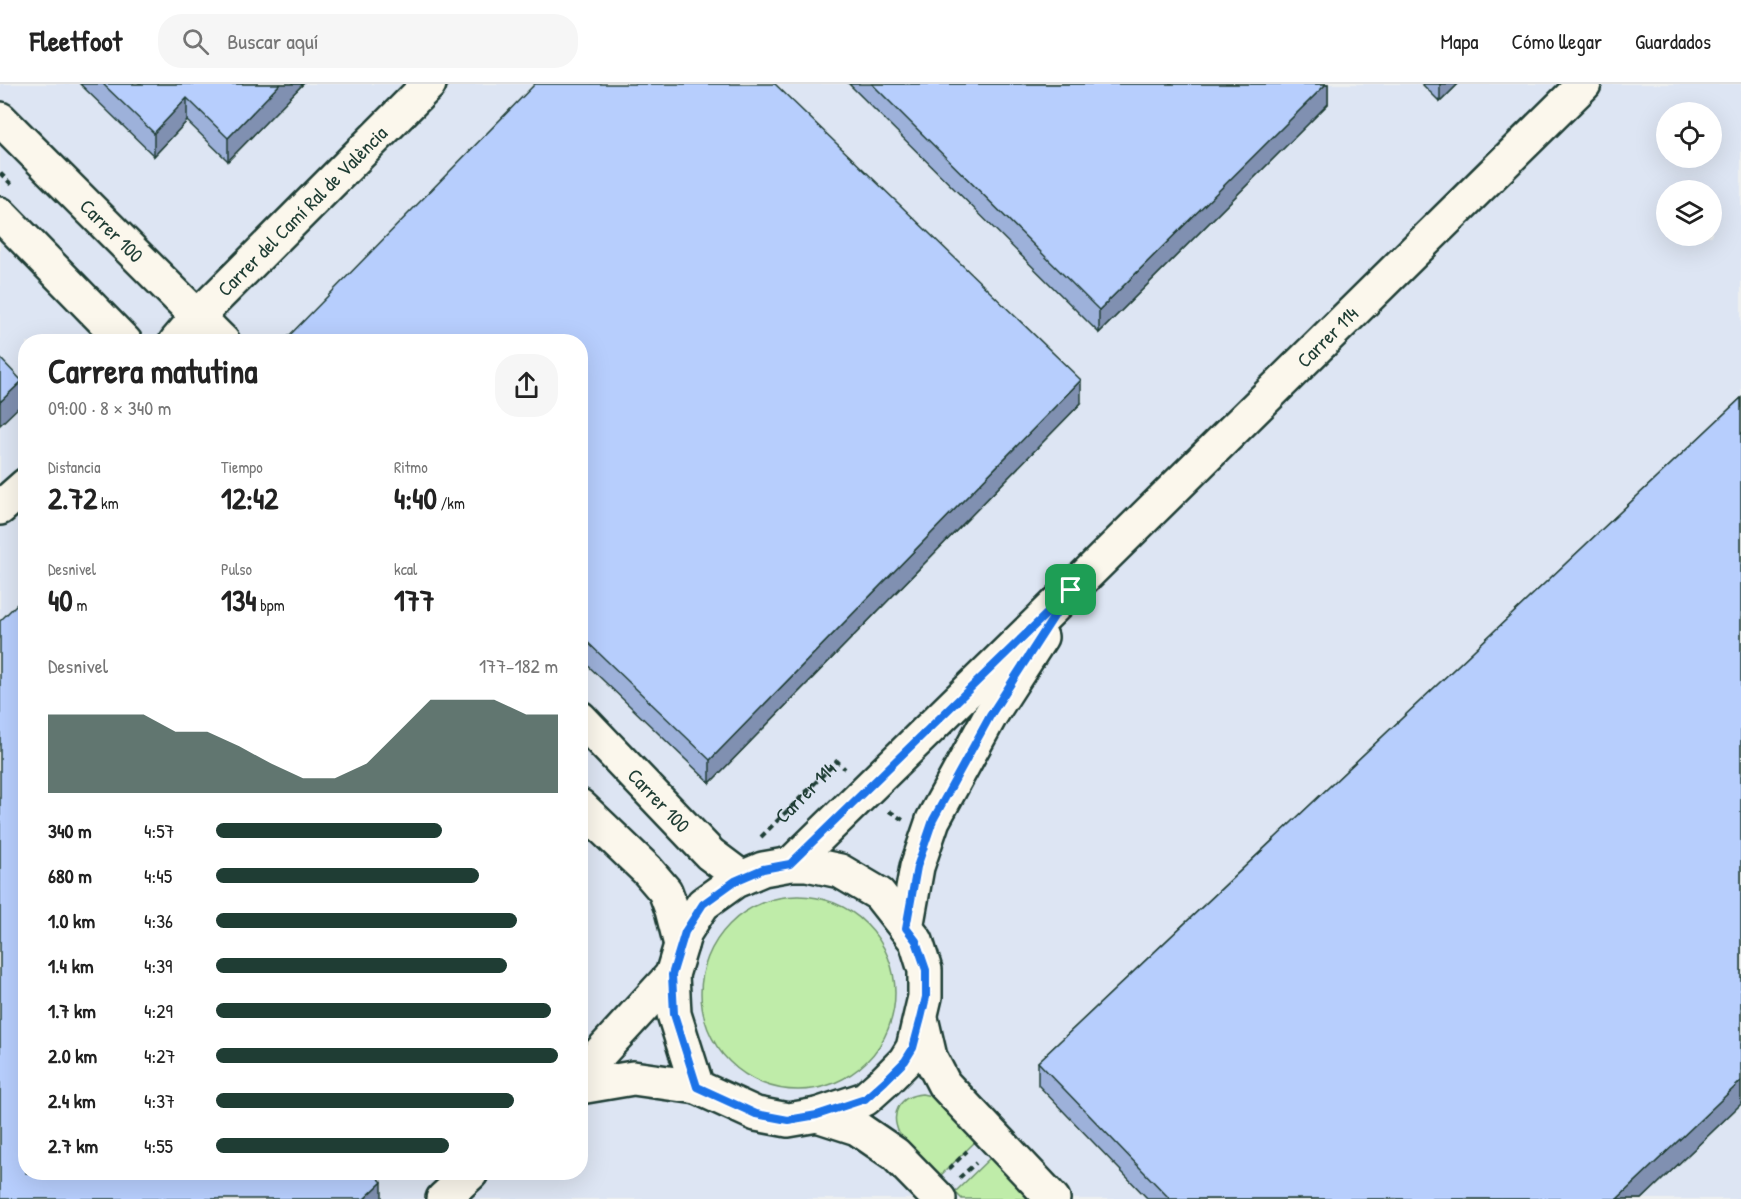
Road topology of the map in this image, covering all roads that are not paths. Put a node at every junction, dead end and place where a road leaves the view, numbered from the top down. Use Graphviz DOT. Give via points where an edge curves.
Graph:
graph roads {
  1 [pos="429,84"];
  2 [pos="1584,84"];
  3 [pos="0,119"];
  4 [pos="0,214"];
  5 [pos="198,316"];
  6 [pos="117,334"];
  7 [pos="183,334"];
  8 [pos="215,334"];
  9 [pos="18,492"];
  10 [pos="0,508"];
  11 [pos="1071,590"];
  12 [pos="588,726"];
  13 [pos="588,814"];
  14 [pos="796,858"];
  15 [pos="742,878"];
  16 [pos="906,928"];
  17 [pos="677,960"];
  18 [pos="921,1018"];
  19 [pos="588,1066"];
  20 [pos="588,1086"];
  21 [pos="697,1087"];
  22 [pos="817,1115"];
  23 [pos="463,1180"];
  24 [pos="944,1186"];
  25 [pos="443,1199"];
  26 [pos="1053,1199"];
  1 -- 5 [label="street, Carrer del Camí Ral de València"];
  2 -- 11 [label="street, Carrer 114"];
  3 -- 5 [label="street, Carrer 100"];
  4 -- 6 [label="street"];
  5 -- 7 [label="street, Carrer del Camí Ral de València"];
  5 -- 8 [label="street, Carrer 100"];
  9 -- 10 [label="street"];
  11 -- 14 [label="street, Carrer 114"];
  11 -- 16 [label="street, Carrer 114" via="990,716 933,820 917,867"];
  12 -- 15 [label="street, Carrer 100" via="710,854"];
  13 -- 17 [label="street" via="665,891 672,910"];
  14 -- 15 [label="street"];
  14 -- 16 [label="street" via="840,872 879,894"];
  15 -- 17 [label="street" via="703,904 685,932"];
  16 -- 18 [label="street" via="916,941 926,970"];
  17 -- 19 [label="street"];
  17 -- 21 [label="street" via="674,1014"];
  18 -- 22 [label="street" via="913,1048 885,1081 865,1099"];
  18 -- 26 [label="street" via="930,1058 944,1084"];
  20 -- 21 [label="street" via="633,1078"];
  21 -- 22 [label="street" via="756,1114 788,1120"];
  22 -- 24 [label="street" via="857,1128"];
  23 -- 25 [label="street"];
}
